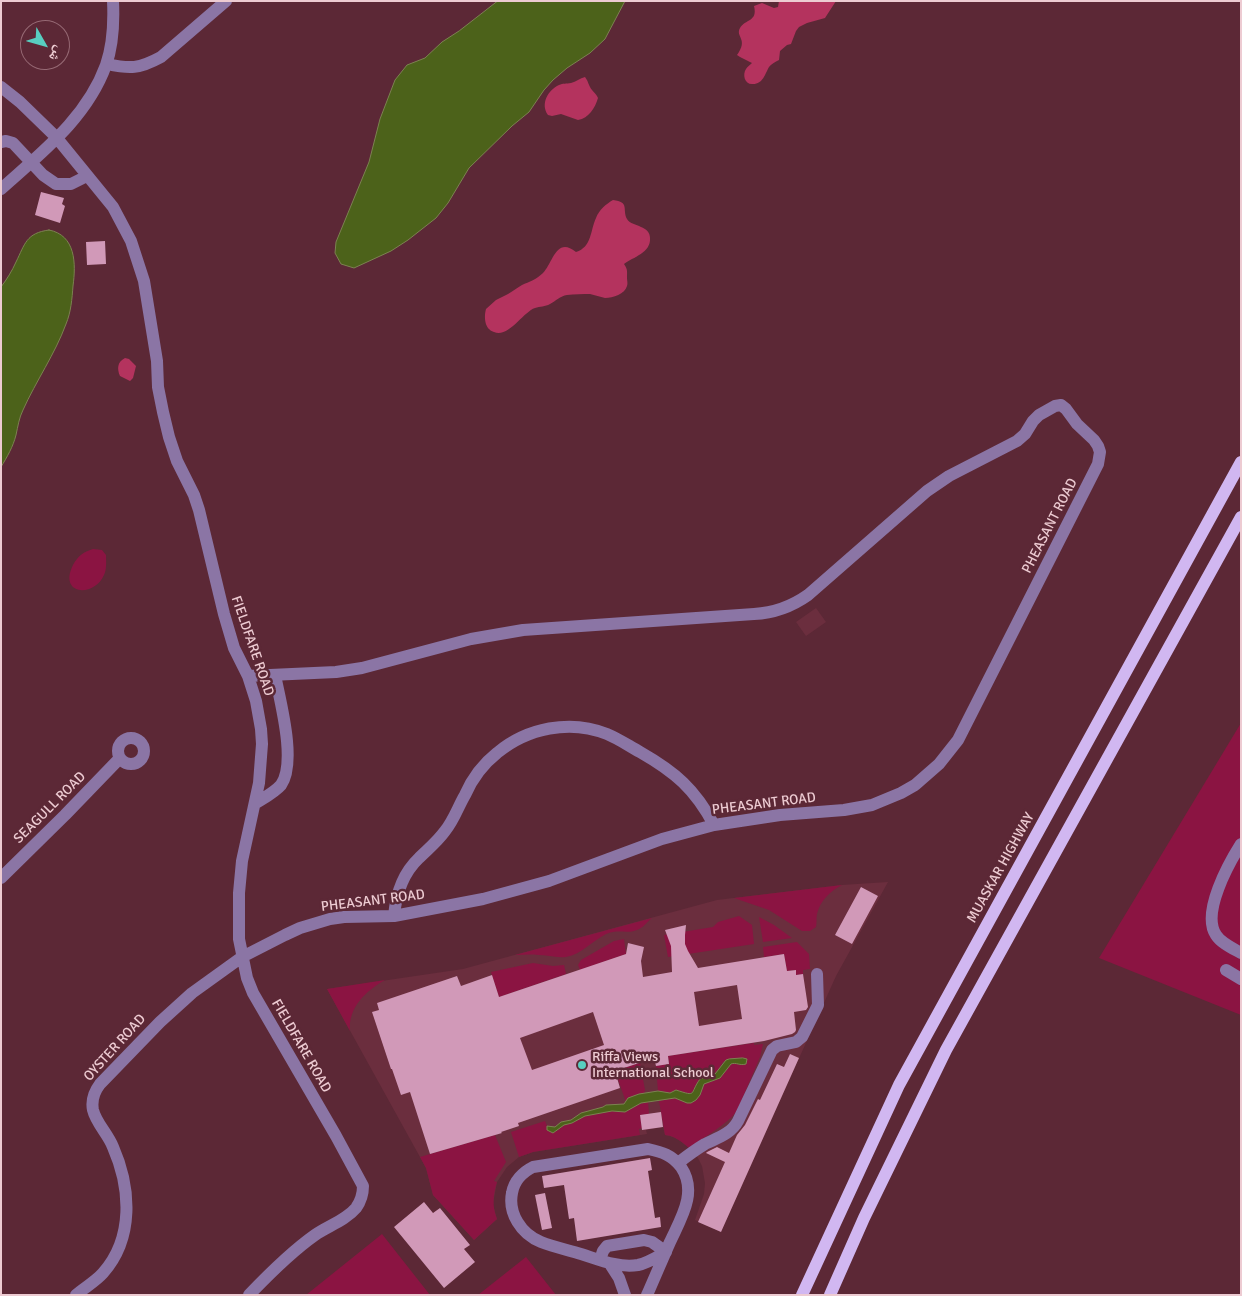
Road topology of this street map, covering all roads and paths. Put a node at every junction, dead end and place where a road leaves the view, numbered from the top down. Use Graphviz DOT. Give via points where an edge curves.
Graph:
graph roads {
  1 [pos="113,1"];
  2 [pos="226,1"];
  3 [pos="107,64"];
  4 [pos="1,87"];
  5 [pos="56,138"];
  6 [pos="1,142"];
  7 [pos="31,162"];
  8 [pos="87,176"];
  9 [pos="1,189"];
  10 [pos="1241,462"];
  11 [pos="1241,517"];
  12 [pos="275,675"];
  13 [pos="248,676"];
  14 [pos="120,758"];
  15 [pos="256,803"];
  16 [pos="714,825"];
  17 [pos="1241,844"];
  18 [pos="1,878"];
  19 [pos="394,916"];
  20 [pos="1241,953"];
  21 [pos="242,957"];
  22 [pos="1226,970"];
  23 [pos="817,974"];
  24 [pos="1241,979"];
  25 [pos="678,1163"];
  26 [pos="666,1252"];
  27 [pos="605,1262"];
  28 [pos="76,1295"];
  29 [pos="249,1295"];
  30 [pos="625,1295"];
  31 [pos="647,1295"];
  32 [pos="802,1295"];
  33 [pos="830,1295"];
  1 -- 3 [label="street" via="113,34"];
  2 -- 3 [label="street" via="149,64 123,68"];
  3 -- 5 [label="street" via="96,89 76,118"];
  4 -- 5 [label="street, FIELDFARE ROAD"];
  5 -- 7 [label="street"];
  5 -- 8 [label="street, FIELDFARE ROAD"];
  6 -- 7 [label="street" via="13,143"];
  7 -- 8 [label="street" via="56,184 71,184"];
  7 -- 9 [label="street"];
  8 -- 13 [label="street, FIELDFARE ROAD" via="113,206 138,262 144,281 158,387 169,437 199,510 234,648"];
  10 -- 32 [label="main road, MUASKAR HIGHWAY" via="899,1085"];
  11 -- 33 [label="main road" via="946,1050"];
  12 -- 13 [label="street"];
  12 -- 15 [label="street" via="285,722 285,776 279,786"];
  12 -- 16 [label="street, PHEASANT ROAD" via="362,668 471,638 523,630 774,612 808,595 927,491 1017,441 1036,418 1055,406 1066,408 1098,446 1098,464 966,727 939,764 901,793 872,805"];
  13 -- 15 [label="street, FIELDFARE ROAD" via="259,715 262,744"];
  14 -- 18 [label="street, SEAGULL ROAD"];
  15 -- 21 [label="street, FIELDFARE ROAD" via="242,862 239,893"];
  16 -- 19 [label="street, PHEASANT ROAD" via="662,839 525,888"];
  16 -- 19 [label="street" via="685,783 661,764 621,741 606,733 583,728 544,729 508,745 478,773 446,831 404,877"];
  17 -- 20 [label="street" via="1219,887 1211,918 1216,936"];
  19 -- 21 [label="street, PHEASANT ROAD" via="344,917 316,923"];
  21 -- 28 [label="street, OYSTER ROAD" via="175,1006 96,1089 93,1108 118,1161 125,1191 126,1222 119,1249 108,1266"];
  21 -- 29 [label="street, FIELDFARE ROAD" via="253,994 363,1186 360,1201 348,1216 314,1236 269,1273"];
  22 -- 24 [label="street"];
  23 -- 25 [label="street" via="818,1005 802,1037 772,1050 732,1129"];
  25 -- 26 [label="street" via="686,1174 689,1194"];
  25 -- 27 [label="street" via="667,1154 648,1149 533,1167 522,1174 511,1197 516,1219 522,1228 539,1241"];
  26 -- 27 [label="street" via="637,1265"];
  26 -- 27 [label="street" via="644,1240 607,1246 602,1251"];
  26 -- 31 [label="street"];
  27 -- 30 [label="street" via="619,1278"];
}
